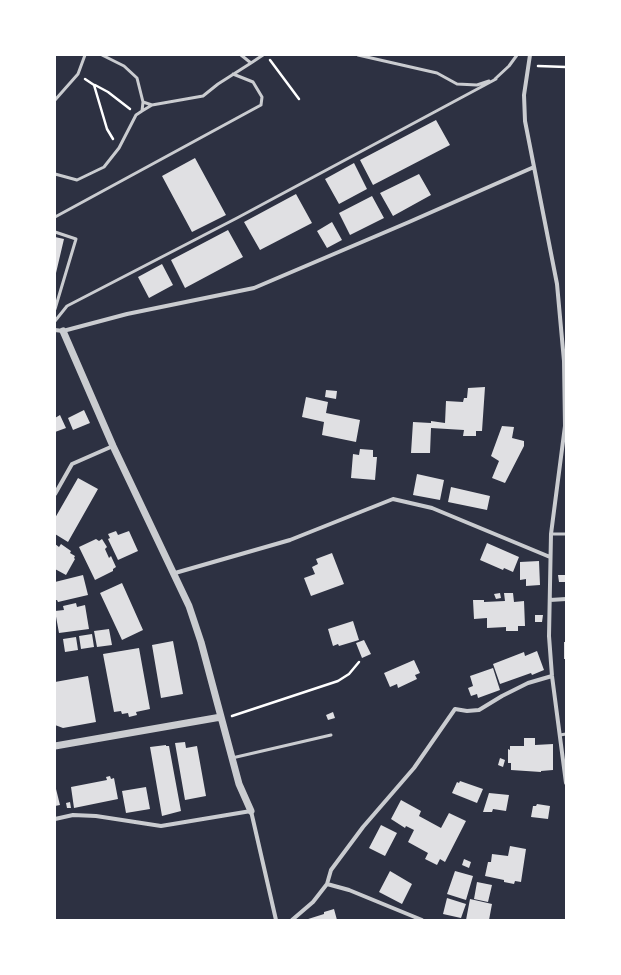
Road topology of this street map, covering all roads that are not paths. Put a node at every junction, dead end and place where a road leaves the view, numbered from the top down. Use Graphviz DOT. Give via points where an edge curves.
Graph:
graph roads {
  1 [pos="85,55"];
  2 [pos="102,55"];
  3 [pos="241,55"];
  4 [pos="265,55"];
  5 [pos="358,55"];
  6 [pos="517,55"];
  7 [pos="530,55"];
  8 [pos="251,63"];
  9 [pos="233,74"];
  10 [pos="496,79"];
  11 [pos="55,100"];
  12 [pos="143,102"];
  13 [pos="152,105"];
  14 [pos="142,111"];
  15 [pos="534,166"];
  16 [pos="55,174"];
  17 [pos="55,217"];
  18 [pos="55,232"];
  19 [pos="55,309"];
  20 [pos="55,321"];
  21 [pos="55,330"];
  22 [pos="63,331"];
  23 [pos="113,446"];
  24 [pos="55,494"];
  25 [pos="551,534"];
  26 [pos="566,534"];
  27 [pos="550,557"];
  28 [pos="175,574"];
  29 [pos="566,599"];
  30 [pos="550,600"];
  31 [pos="552,676"];
  32 [pos="221,717"];
  33 [pos="566,734"];
  34 [pos="330,735"];
  35 [pos="560,735"];
  36 [pos="55,746"];
  37 [pos="232,758"];
  38 [pos="566,783"];
  39 [pos="251,811"];
  40 [pos="55,819"];
  41 [pos="327,884"];
  42 [pos="276,920"];
  43 [pos="292,920"];
  44 [pos="422,920"];
  1 -- 11 [label="lane" via="78,74"];
  2 -- 12 [label="lane" via="124,66 137,78"];
  3 -- 8 [label="lane"];
  4 -- 8 [label="lane"];
  5 -- 10 [label="lane" via="437,73 457,84 477,84"];
  6 -- 10 [label="lane"];
  7 -- 15 [label="street" via="524,95 525,121"];
  8 -- 9 [label="lane"];
  9 -- 13 [label="lane" via="203,96"];
  9 -- 17 [label="lane" via="254,82 262,97 261,105"];
  10 -- 20 [label="lane" via="67,306"];
  12 -- 13 [label="lane"];
  12 -- 14 [label="lane"];
  13 -- 14 [label="lane"];
  14 -- 16 [label="lane" via="136,115 130,132 104,167 77,180"];
  15 -- 22 [label="street" via="254,288 127,314"];
  15 -- 25 [label="street" via="556,284 564,361 565,426"];
  18 -- 19 [label="lane" via="76,239"];
  21 -- 22 [label="street"];
  22 -- 23 [label="street"];
  23 -- 24 [label="street" via="72,464"];
  23 -- 28 [label="street"];
  25 -- 26 [label="lane"];
  25 -- 27 [label="street"];
  27 -- 28 [label="street" via="432,508 393,499 290,540"];
  27 -- 30 [label="street"];
  28 -- 32 [label="street" via="201,642"];
  29 -- 30 [label="street"];
  30 -- 31 [label="street"];
  31 -- 35 [label="street"];
  31 -- 41 [label="street" via="528,683 479,710 455,709 414,768 363,827 331,870"];
  32 -- 36 [label="street"];
  32 -- 37 [label="street"];
  33 -- 35 [label="lane"];
  34 -- 37 [label="lane"];
  35 -- 38 [label="street"];
  37 -- 39 [label="street" via="239,784"];
  39 -- 40 [label="street" via="161,826 96,816 73,815"];
  39 -- 42 [label="street"];
  41 -- 43 [label="street" via="313,902"];
  41 -- 44 [label="street" via="349,890"];
}
